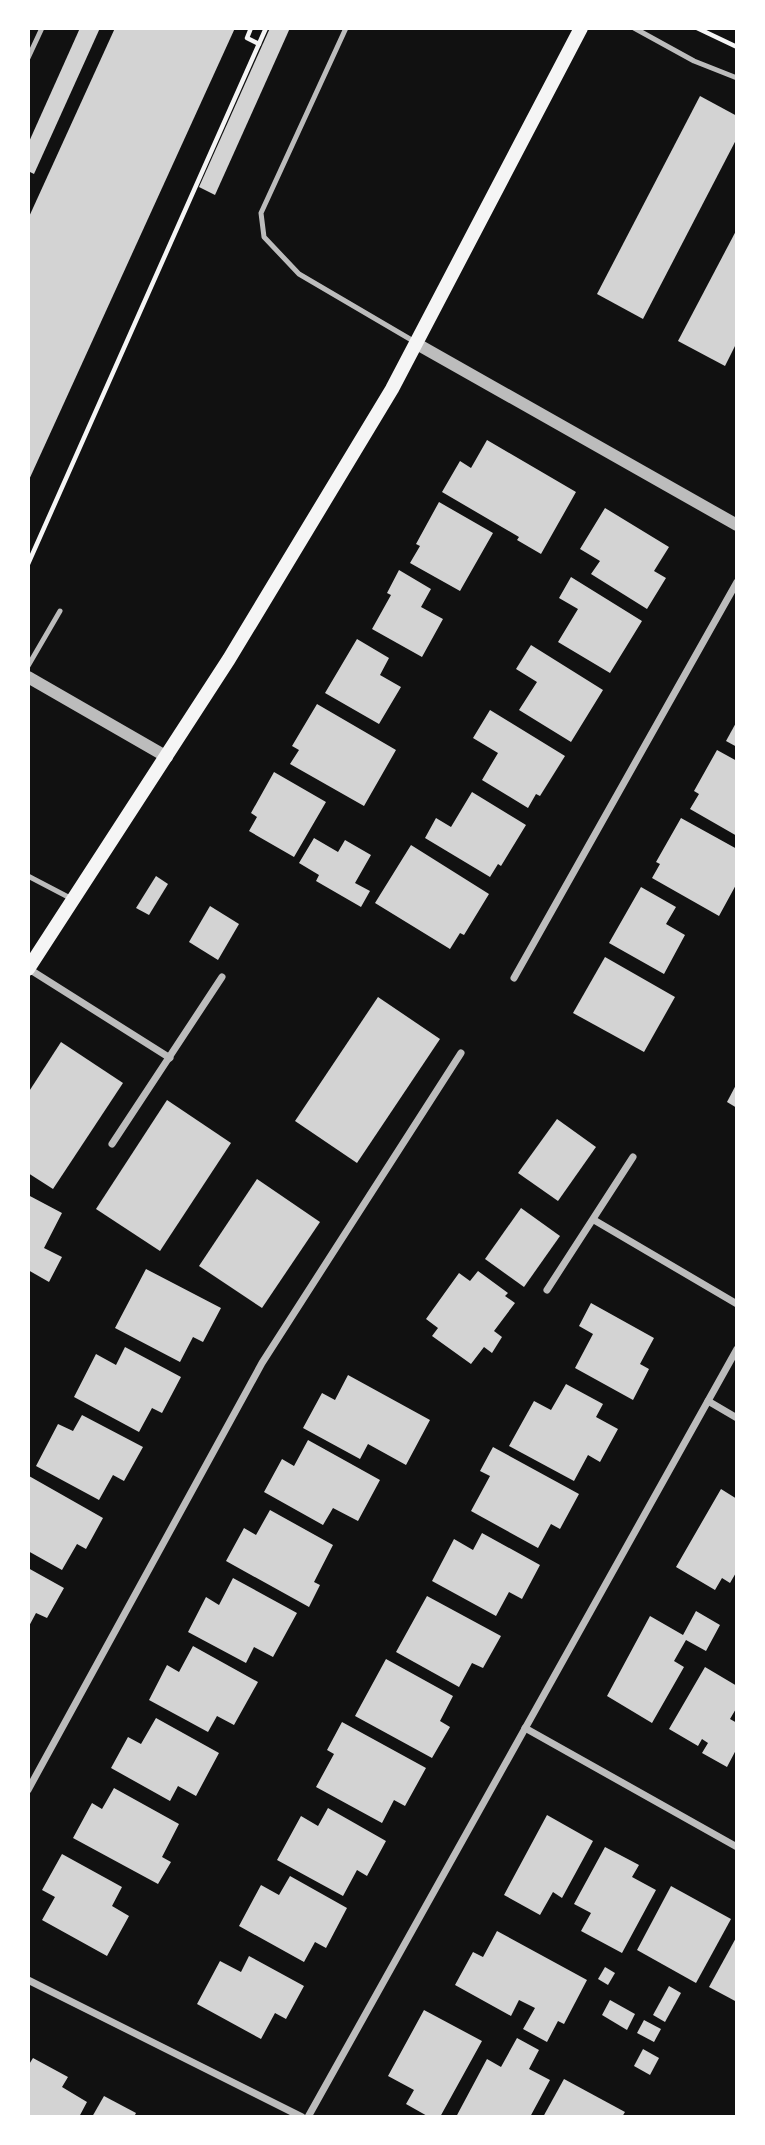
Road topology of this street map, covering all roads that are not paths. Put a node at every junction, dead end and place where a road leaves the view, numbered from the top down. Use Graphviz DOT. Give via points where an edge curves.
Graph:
graph roads {
  1 [pos="42,28"];
  2 [pos="346,28"];
  3 [pos="581,28"];
  4 [pos="634,28"];
  5 [pos="28,58"];
  6 [pos="737,78"];
  7 [pos="417,344"];
  8 [pos="737,525"];
  9 [pos="737,582"];
  10 [pos="60,611"];
  11 [pos="28,666"];
  12 [pos="28,677"];
  13 [pos="167,757"];
  14 [pos="28,876"];
  15 [pos="74,900"];
  16 [pos="28,969"];
  17 [pos="222,977"];
  18 [pos="514,978"];
  19 [pos="461,1053"];
  20 [pos="170,1058"];
  21 [pos="112,1144"];
  22 [pos="633,1157"];
  23 [pos="594,1220"];
  24 [pos="547,1290"];
  25 [pos="737,1304"];
  26 [pos="737,1349"];
  27 [pos="708,1401"];
  28 [pos="737,1418"];
  29 [pos="525,1728"];
  30 [pos="28,1790"];
  31 [pos="737,1847"];
  32 [pos="28,1980"];
  33 [pos="302,2117"];
  34 [pos="308,2117"];
  1 -- 5 [label="lane"];
  2 -- 7 [label="lane" via="261,213 264,237 299,274"];
  3 -- 7 [label="main road"];
  4 -- 6 [label="lane"];
  7 -- 8 [label="street"];
  7 -- 13 [label="main road"];
  9 -- 18 [label="street"];
  10 -- 11 [label="lane"];
  12 -- 13 [label="street"];
  13 -- 15 [label="main road"];
  14 -- 15 [label="lane"];
  15 -- 16 [label="main road"];
  16 -- 20 [label="street"];
  17 -- 20 [label="street"];
  19 -- 30 [label="street" via="262,1363"];
  20 -- 21 [label="street"];
  22 -- 23 [label="street"];
  23 -- 24 [label="street"];
  23 -- 25 [label="street"];
  26 -- 27 [label="street"];
  27 -- 28 [label="street"];
  27 -- 29 [label="street"];
  29 -- 31 [label="street"];
  29 -- 34 [label="street"];
  32 -- 33 [label="street"];
}
